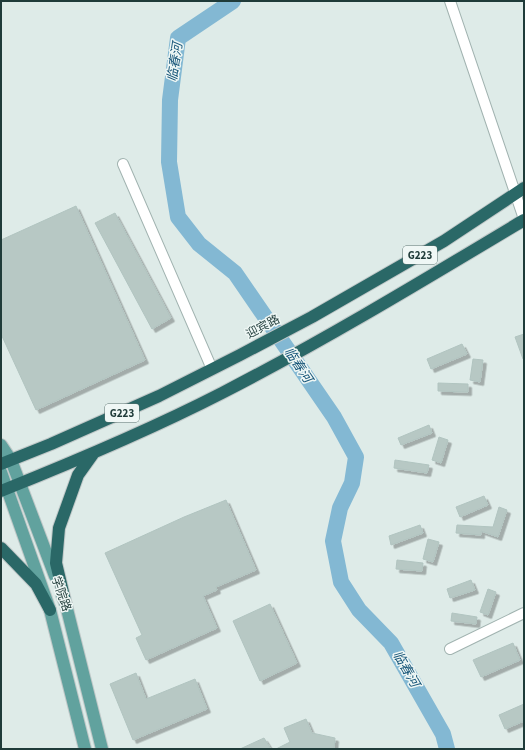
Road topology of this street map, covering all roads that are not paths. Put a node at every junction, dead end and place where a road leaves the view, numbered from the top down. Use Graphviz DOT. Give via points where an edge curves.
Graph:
graph roads {
  1 [pos="450,1"];
  2 [pos="122,164"];
  3 [pos="520,191"];
  4 [pos="524,220"];
  5 [pos="212,369"];
  6 [pos="1,445"];
  7 [pos="94,454"];
  8 [pos="6,462"];
  9 [pos="1,472"];
  10 [pos="20,483"];
  11 [pos="4,490"];
  12 [pos="1,548"];
  13 [pos="66,605"];
  14 [pos="50,610"];
  15 [pos="524,613"];
  16 [pos="450,650"];
  17 [pos="85,749"];
  18 [pos="102,749"];
  1 -- 3 [label="street"];
  2 -- 5 [label="street"];
  3 -- 4 [label="street"];
  3 -- 5 [label="highway, 迎宾路 / G223" via="444,241 312,317"];
  4 -- 7 [label="highway, G223" via="323,339 221,394"];
  5 -- 8 [label="highway, 迎宾路 / G223" via="152,399"];
  6 -- 8 [label="main road, 学院路"];
  7 -- 10 [label="highway, G223"];
  7 -- 13 [label="highway" via="78,475 59,528 56,563"];
  8 -- 10 [label="main road, 学院路"];
  9 -- 11 [label="main road, 学院路"];
  10 -- 11 [label="highway, G223"];
  10 -- 13 [label="main road, 学院路"];
  11 -- 14 [label="main road, 学院路"];
  12 -- 14 [label="highway" via="36,584"];
  13 -- 18 [label="main road, 学院路"];
  14 -- 17 [label="main road, 学院路"];
  15 -- 16 [label="street"];
}
